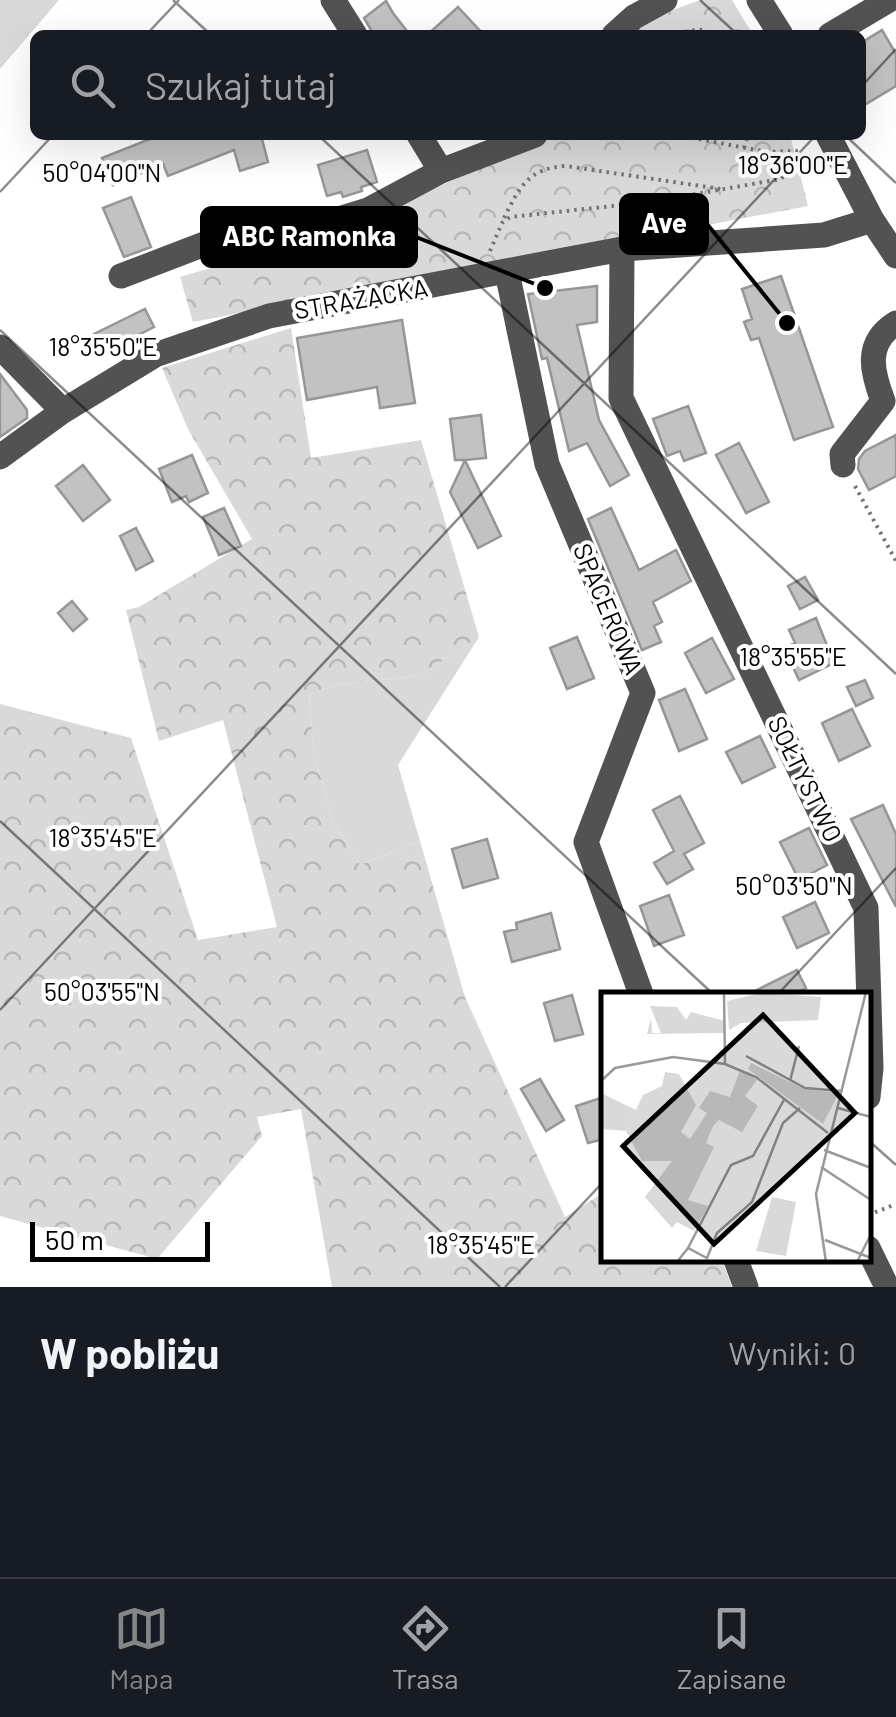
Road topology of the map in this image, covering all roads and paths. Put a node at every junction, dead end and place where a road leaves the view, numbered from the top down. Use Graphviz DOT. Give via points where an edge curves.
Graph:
graph roads {
  1 [pos="334,0"];
  2 [pos="666,0"];
  3 [pos="759,0"];
  4 [pos="889,0"];
  5 [pos="353,30"];
  6 [pos="620,30"];
  7 [pos="779,30"];
  8 [pos="838,30"];
  9 [pos="421,140"];
  10 [pos="522,140"];
  11 [pos="703,140"];
  12 [pos="746,140"];
  13 [pos="831,140"];
  14 [pos="744,148"];
  15 [pos="800,151"];
  16 [pos="783,152"];
  17 [pos="441,171"];
  18 [pos="726,190"];
  19 [pos="872,220"];
  20 [pos="502,222"];
  21 [pos="622,249"];
  22 [pos="896,256"];
  23 [pos="497,274"];
  24 [pos="121,276"];
  25 [pos="896,324"];
  26 [pos="0,347"];
  27 [pos="63,411"];
  28 [pos="0,457"];
  29 [pos="843,465"];
  30 [pos="896,561"];
  31 [pos="640,992"];
  32 [pos="869,992"];
  33 [pos="871,1041"];
  34 [pos="871,1075"];
  35 [pos="896,1204"];
  36 [pos="871,1214"];
  37 [pos="871,1254"];
  38 [pos="737,1262"];
  39 [pos="746,1287"];
  40 [pos="887,1287"];
  1 -- 5 [label="street"];
  2 -- 6 [label="street"];
  3 -- 7 [label="street"];
  4 -- 8 [label="street"];
  9 -- 17 [label="street"];
  10 -- 17 [label="street"];
  11 -- 14 [label="path"];
  12 -- 14 [label="path"];
  13 -- 19 [label="street"];
  14 -- 16 [label="path"];
  15 -- 16 [label="path"];
  16 -- 18 [label="path" via="781,178"];
  17 -- 24 [label="street" via="368,210 248,247 215,240"];
  18 -- 20 [label="path"];
  18 -- 20 [label="path" via="551,166 526,181"];
  19 -- 21 [label="street, STRAŻACKA" via="824,235"];
  19 -- 22 [label="street"];
  20 -- 23 [label="path" via="492,240"];
  21 -- 23 [label="street, STRAŻACKA"];
  21 -- 32 [label="street, SOŁTYSTWO" via="621,398 866,908"];
  23 -- 27 [label="street, STRAŻACKA" via="269,316 154,355"];
  23 -- 31 [label="street, SPACEROWA" via="547,464 644,693 586,842"];
  25 -- 29 [label="street" via="872,351 884,401 842,454"];
  26 -- 27 [label="street"];
  27 -- 28 [label="street, STRAŻACKA"];
  29 -- 30 [label="path"];
  33 -- 34 [label="street, SOŁTYSTWO"];
  35 -- 36 [label="path"];
  37 -- 40 [label="street"];
  38 -- 39 [label="street"];
}
